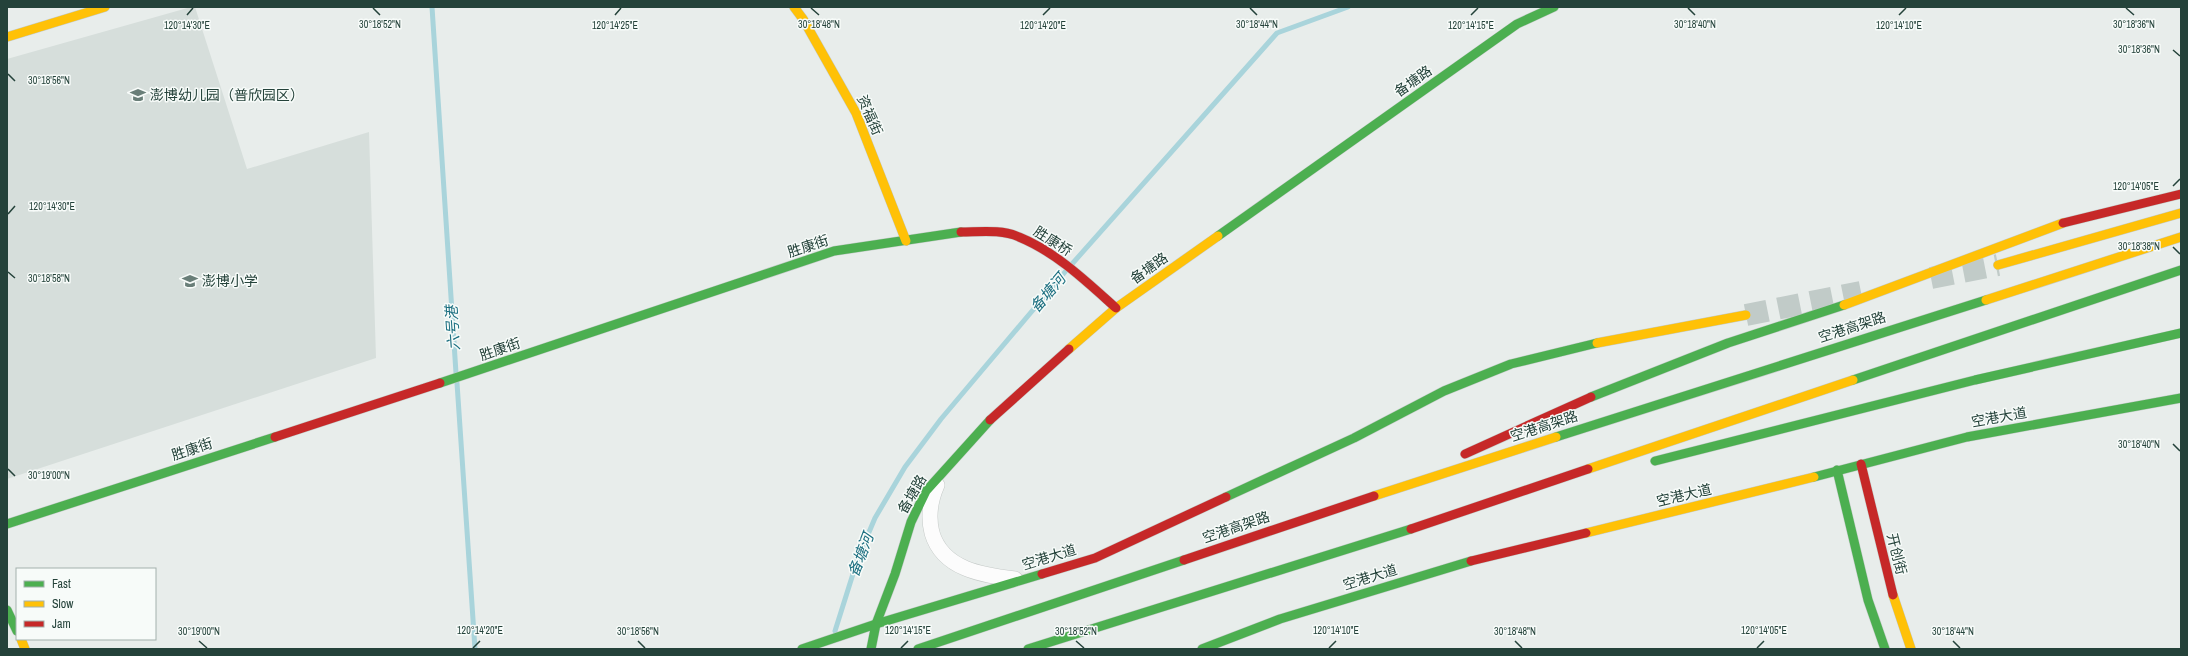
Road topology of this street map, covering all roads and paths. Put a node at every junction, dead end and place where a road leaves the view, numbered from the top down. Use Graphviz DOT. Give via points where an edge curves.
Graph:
graph roads {
  1 [pos="105,7"];
  2 [pos="794,7"];
  3 [pos="1554,7"];
  4 [pos="7,37"];
  5 [pos="2157,190"];
  6 [pos="2181,194"];
  7 [pos="2181,213"];
  8 [pos="2052,226"];
  9 [pos="960,232"];
  10 [pos="2181,236"];
  11 [pos="906,241"];
  12 [pos="1998,265"];
  13 [pos="2181,270"];
  14 [pos="1116,308"];
  15 [pos="1746,315"];
  16 [pos="2181,333"];
  17 [pos="2181,398"];
  18 [pos="1459,457"];
  19 [pos="1445,463"];
  20 [pos="1647,463"];
  21 [pos="1861,464"];
  22 [pos="945,467"];
  23 [pos="1837,470"];
  24 [pos="1586,480"];
  25 [pos="1382,492"];
  26 [pos="7,524"];
  27 [pos="1387,537"];
  28 [pos="1022,580"];
  29 [pos="7,610"];
  30 [pos="876,624"];
  31 [pos="16,629"];
  32 [pos="802,649"];
  33 [pos="871,649"];
  34 [pos="918,649"];
  35 [pos="1028,649"];
  36 [pos="1202,649"];
  37 [pos="1885,649"];
  38 [pos="1911,649"];
  1 -- 4 [label="main road"];
  2 -- 11 [label="main road, 资福街" via="856,113"];
  3 -- 14 [label="main road, 备塘路" via="1517,24"];
  5 -- 8 [label="main road"];
  6 -- 8 [label="main road"];
  7 -- 12 [label="main road"];
  8 -- 18 [label="main road" via="1828,312 1728,343 1638,377 1571,404"];
  9 -- 11 [label="main road, 胜康街"];
  9 -- 14 [label="main road, 胜康桥" via="991,232 1018,236 1050,254 1079,275"];
  10 -- 25 [label="main road, 空港高架路"];
  11 -- 26 [label="main road, 胜康街" via="834,251 486,368"];
  13 -- 27 [label="main road"];
  14 -- 22 [label="main road, 备塘路" via="984,425"];
  15 -- 28 [label="main road, 空港大道" via="1587,345 1511,364 1444,391 1354,438 1095,558"];
  16 -- 20 [label="main road" via="1907,397"];
  17 -- 21 [label="main road, 空港大道" via="1967,437"];
  19 -- 25 [label="main road"];
  21 -- 23 [label="main road, 空港大道"];
  21 -- 38 [label="main road, 开创街" via="1896,608"];
  22 -- 28 [label="street" via="934,491 928,520 935,544 948,560 967,569"];
  22 -- 30 [label="main road, 备塘路" via="926,491 911,522"];
  23 -- 36 [label="main road, 空港大道" via="1483,557 1280,619"];
  23 -- 37 [label="main road" via="1868,600"];
  24 -- 27 [label="main road"];
  25 -- 34 [label="main road, 空港高架路"];
  27 -- 35 [label="main road"];
  28 -- 30 [label="main road, 空港大道"];
  29 -- 31 [label="main road"];
  30 -- 32 [label="main road, 空港大道"];
  30 -- 33 [label="main road, 备塘路"];
}
